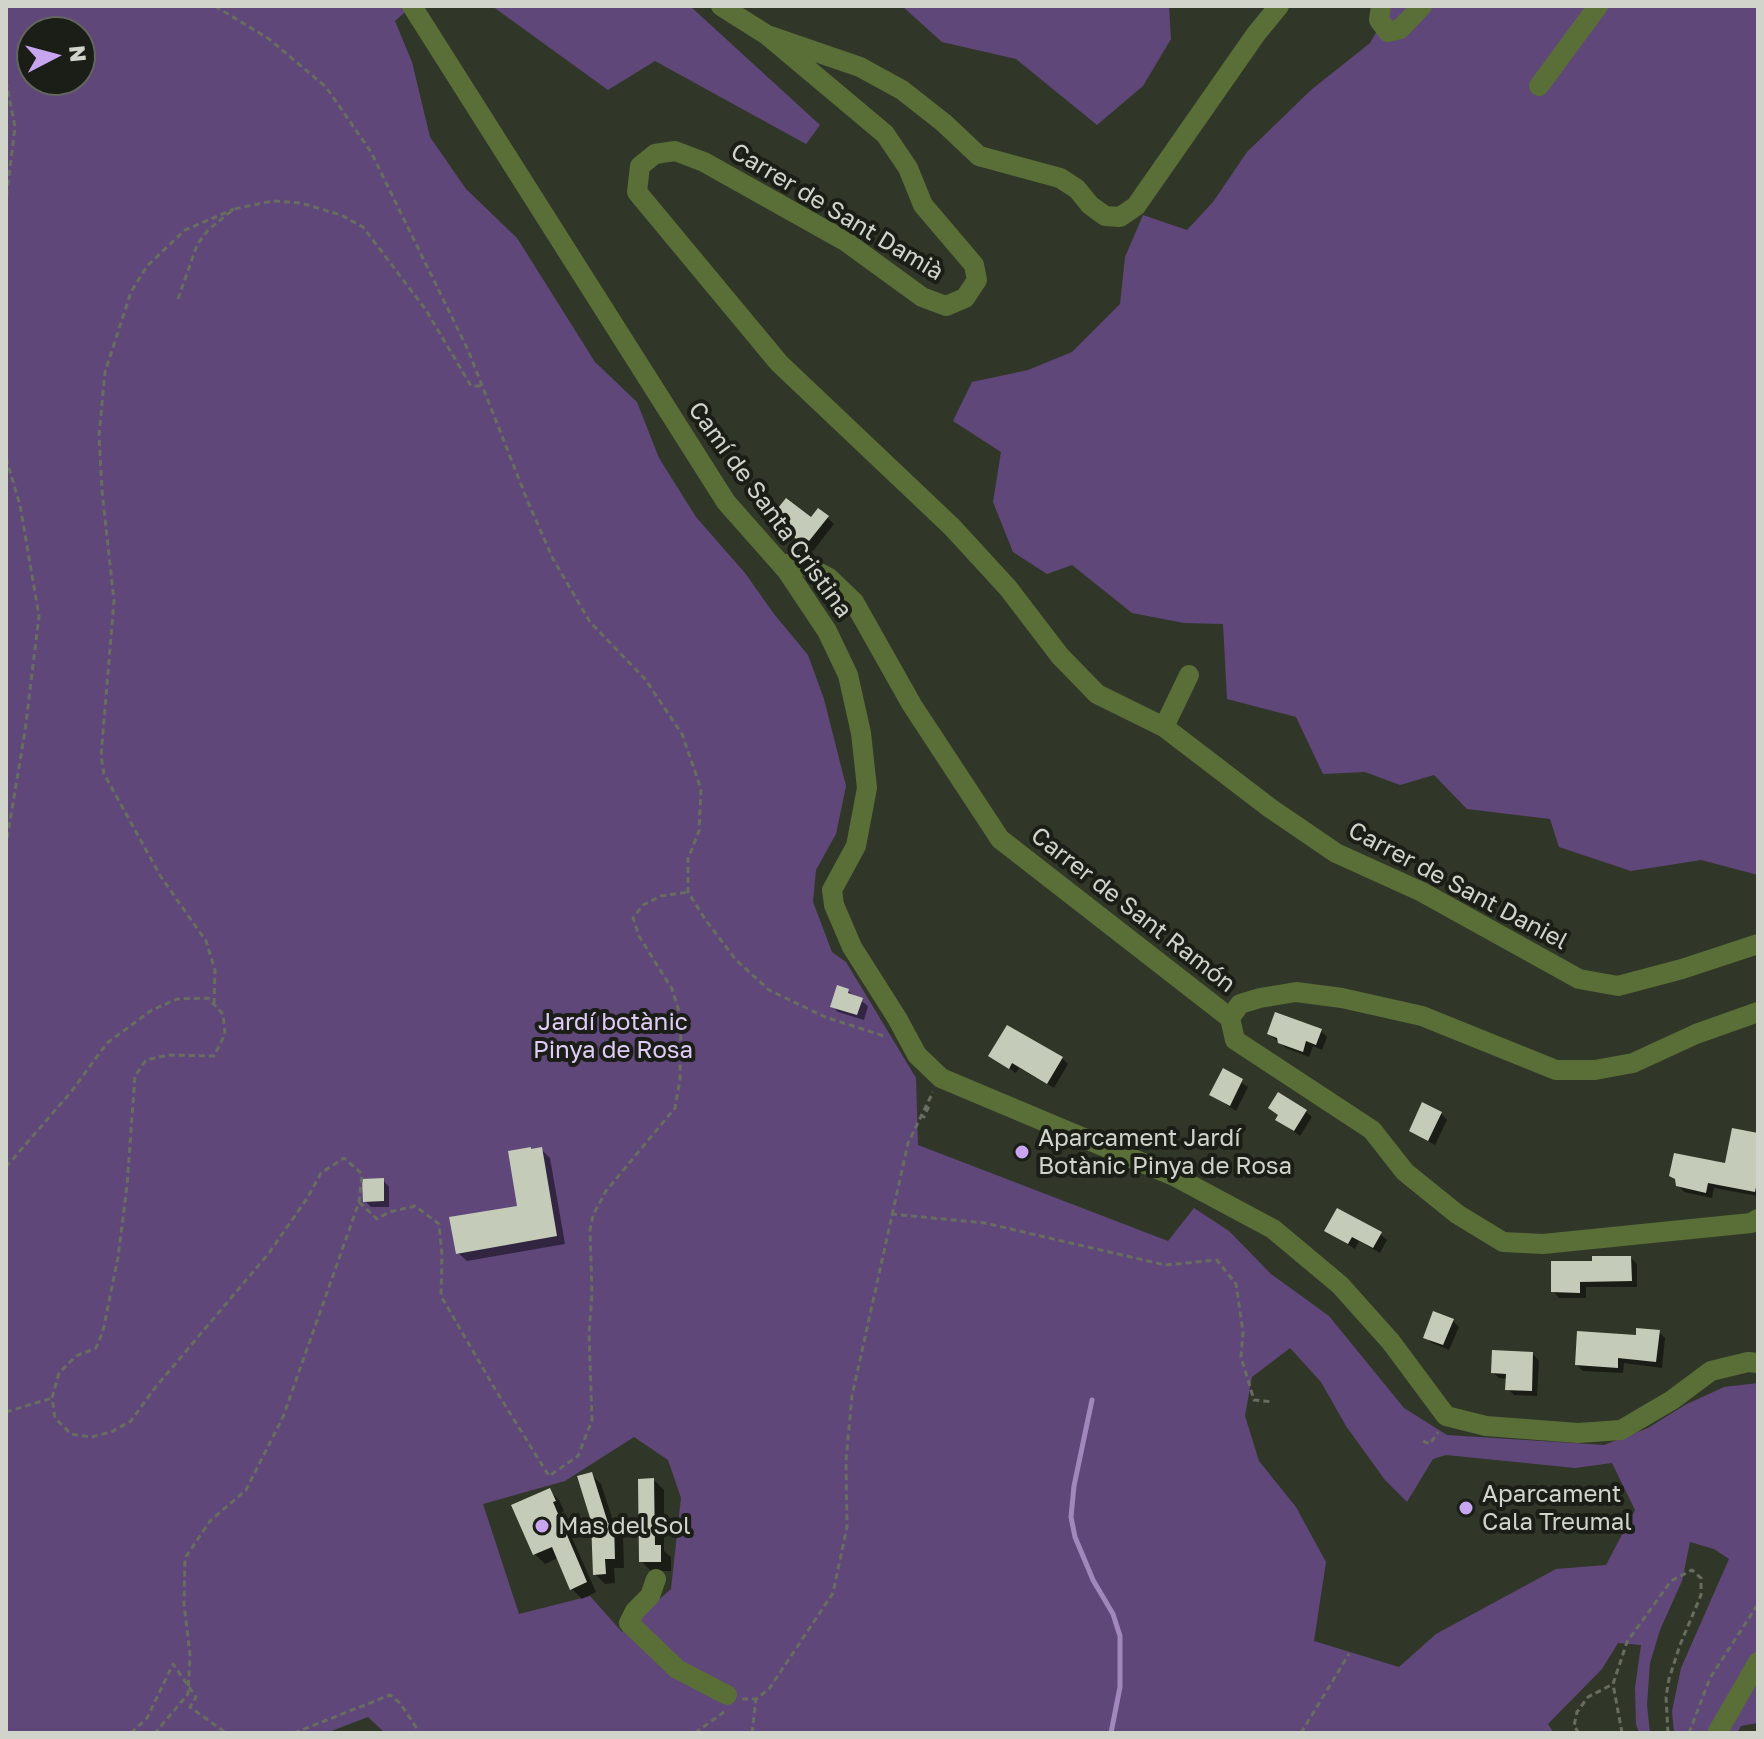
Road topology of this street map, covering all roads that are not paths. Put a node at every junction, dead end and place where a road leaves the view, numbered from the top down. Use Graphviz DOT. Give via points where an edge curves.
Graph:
graph roads {
  1 [pos="412,6"];
  2 [pos="721,6"];
  3 [pos="1279,6"];
  4 [pos="1381,6"];
  5 [pos="1422,6"];
  6 [pos="1598,6"];
  7 [pos="767,35"];
  8 [pos="1539,86"];
  9 [pos="781,564"];
  10 [pos="1189,675"];
  11 [pos="1164,727"];
  12 [pos="1758,944"];
  13 [pos="1758,1012"];
  14 [pos="1230,1018"];
  15 [pos="1756,1223"];
  16 [pos="1755,1360"];
  17 [pos="656,1579"];
  18 [pos="1758,1662"];
  19 [pos="732,1698"];
  20 [pos="1717,1733"];
  1 -- 9 [label="street, Camí de Santa Cristina" via="726,502"];
  2 -- 7 [label="street"];
  3 -- 7 [label="street" via="1136,206 1120,217 1105,216 1060,178 979,156 902,90 860,67"];
  4 -- 5 [label="street" via="1379,20 1388,32 1400,29"];
  6 -- 8 [label="street"];
  7 -- 11 [label="street, Carrer de Sant Damià" via="885,134 908,168 923,205 974,265 977,280 965,298 946,306 922,297 845,241 675,151 655,154 640,166 637,192 779,363 952,527 1097,694"];
  9 -- 14 [label="street, Carrer de Sant Ramón" via="802,564 829,578 854,602 912,705 1000,839"];
  9 -- 16 [label="street, Camí de Santa Cristina" via="827,631 848,675 861,733 867,788 856,846 832,890 834,905 852,947 917,1055 941,1078 1174,1176 1273,1229 1340,1285 1446,1416 1486,1426 1578,1433 1621,1430 1711,1371"];
  10 -- 11 [label="street"];
  11 -- 12 [label="street, Carrer de Sant Daniel" via="1336,853 1422,892 1579,979 1618,986"];
  13 -- 14 [label="street" via="1633,1063 1595,1070 1556,1070 1422,1016 1342,998 1296,992 1260,998 1240,1004"];
  14 -- 15 [label="street, Carrer de Sant Ramón" via="1235,1040 1372,1130 1405,1172 1503,1242 1543,1244"];
  17 -- 19 [label="street" via="629,1623 677,1669"];
  18 -- 20 [label="street"];
}
